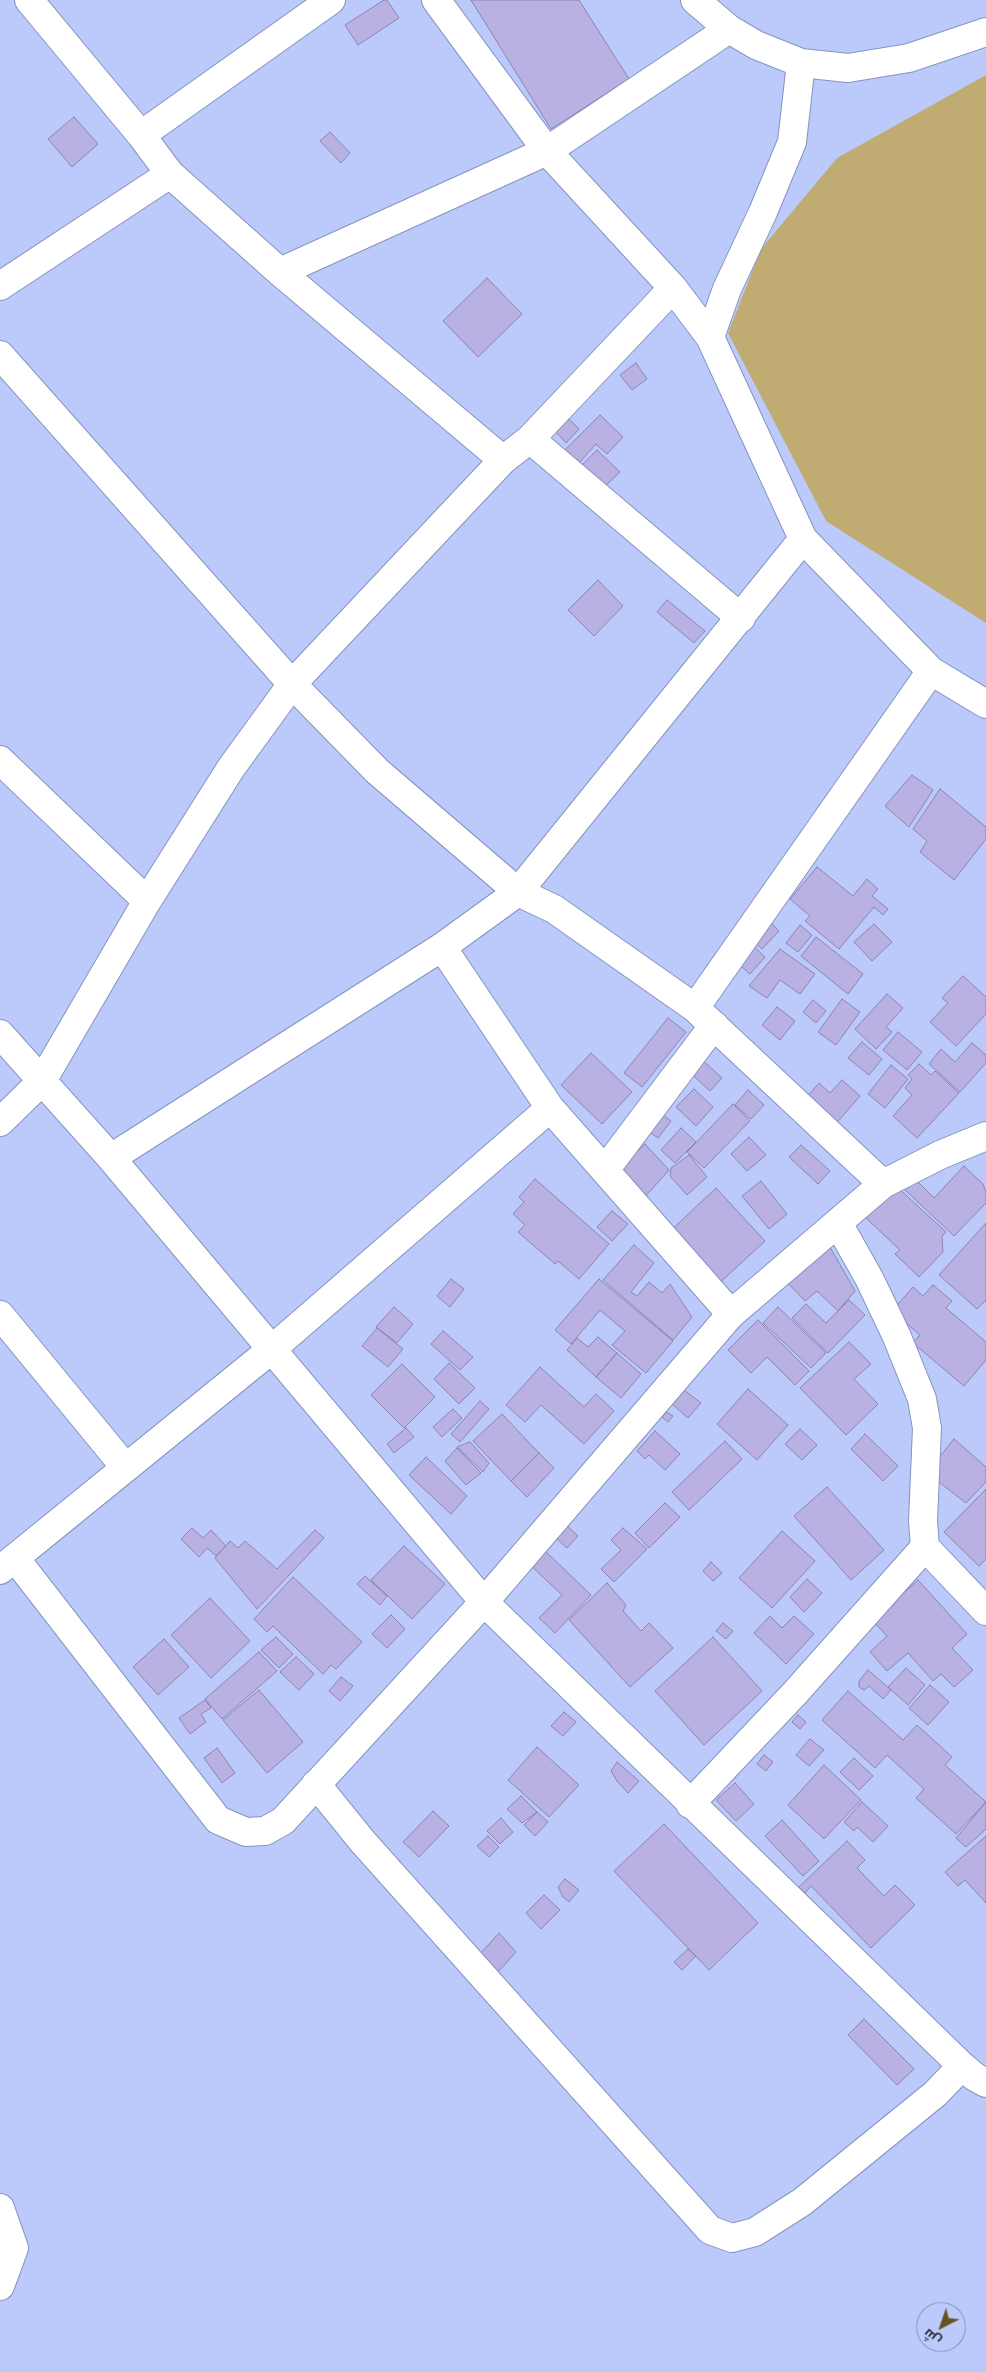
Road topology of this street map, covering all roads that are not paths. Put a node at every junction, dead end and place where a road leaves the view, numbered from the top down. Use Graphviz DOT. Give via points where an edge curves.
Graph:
graph roads {
  1 [pos="29,0"];
  2 [pos="331,0"];
  3 [pos="436,0"];
  4 [pos="695,0"];
  5 [pos="729,29"];
  6 [pos="986,32"];
  7 [pos="801,62"];
  8 [pos="141,135"];
  9 [pos="547,150"];
  10 [pos="170,174"];
  11 [pos="280,272"];
  12 [pos="0,286"];
  13 [pos="674,288"];
  14 [pos="710,337"];
  15 [pos="0,355"];
  16 [pos="530,439"];
  17 [pos="503,460"];
  18 [pos="803,539"];
  19 [pos="741,618"];
  20 [pos="931,671"];
  21 [pos="292,684"];
  22 [pos="986,704"];
  23 [pos="0,760"];
  24 [pos="518,892"];
  25 [pos="147,901"];
  26 [pos="442,947"];
  27 [pos="704,1017"];
  28 [pos="0,1034"];
  29 [pos="42,1081"];
  30 [pos="550,1108"];
  31 [pos="0,1122"];
  32 [pos="986,1136"];
  33 [pos="111,1158"];
  34 [pos="605,1170"];
  35 [pos="883,1184"];
  36 [pos="838,1223"];
  37 [pos="731,1314"];
  38 [pos="0,1315"];
  39 [pos="272,1349"];
  40 [pos="125,1467"];
  41 [pos="925,1547"];
  42 [pos="7,1564"];
  43 [pos="484,1602"];
  44 [pos="986,1612"];
  45 [pos="316,1784"];
  46 [pos="690,1804"];
  47 [pos="962,2066"];
  48 [pos="986,2082"];
  49 [pos="0,2208"];
  50 [pos="0,2286"];
  1 -- 8 [label="street"];
  2 -- 8 [label="street"];
  3 -- 9 [label="street"];
  4 -- 5 [label="street"];
  5 -- 7 [label="street" via="756,45"];
  5 -- 9 [label="street"];
  6 -- 7 [label="street" via="909,58 848,68"];
  7 -- 14 [label="street" via="792,142 727,289"];
  8 -- 10 [label="street"];
  9 -- 11 [label="street"];
  9 -- 13 [label="street"];
  10 -- 11 [label="street"];
  10 -- 12 [label="street"];
  11 -- 17 [label="street"];
  13 -- 14 [label="street"];
  13 -- 16 [label="street"];
  14 -- 18 [label="street"];
  15 -- 21 [label="street"];
  16 -- 17 [label="street"];
  16 -- 19 [label="street"];
  17 -- 21 [label="street"];
  18 -- 19 [label="street"];
  18 -- 20 [label="street"];
  19 -- 24 [label="street"];
  20 -- 22 [label="street"];
  20 -- 27 [label="street"];
  21 -- 24 [label="street" via="378,772"];
  21 -- 25 [label="street" via="231,768"];
  23 -- 25 [label="street"];
  24 -- 26 [label="street"];
  24 -- 27 [label="street" via="554,909"];
  25 -- 29 [label="street"];
  26 -- 30 [label="street"];
  26 -- 33 [label="street"];
  27 -- 34 [label="street"];
  27 -- 35 [label="street"];
  28 -- 29 [label="street"];
  29 -- 31 [label="street"];
  29 -- 33 [label="street"];
  30 -- 34 [label="street"];
  30 -- 39 [label="street"];
  32 -- 35 [label="street"];
  33 -- 39 [label="street"];
  34 -- 37 [label="street"];
  35 -- 36 [label="street"];
  36 -- 37 [label="street"];
  36 -- 41 [label="street" via="870,1280 922,1399 927,1428"];
  37 -- 43 [label="street"];
  38 -- 40 [label="street"];
  39 -- 40 [label="street"];
  39 -- 43 [label="street"];
  40 -- 42 [label="street"];
  41 -- 44 [label="street"];
  41 -- 46 [label="street" via="795,1693"];
  42 -- 45 [label="street" via="218,1820 246,1832 265,1831 282,1821"];
  43 -- 45 [label="street"];
  43 -- 46 [label="street"];
  45 -- 47 [label="street" via="390,1872 710,2230 732,2238 755,2232 802,2202 935,2094"];
  46 -- 47 [label="street"];
  47 -- 48 [label="street"];
  49 -- 50 [label="street" via="14,2248"];
}
